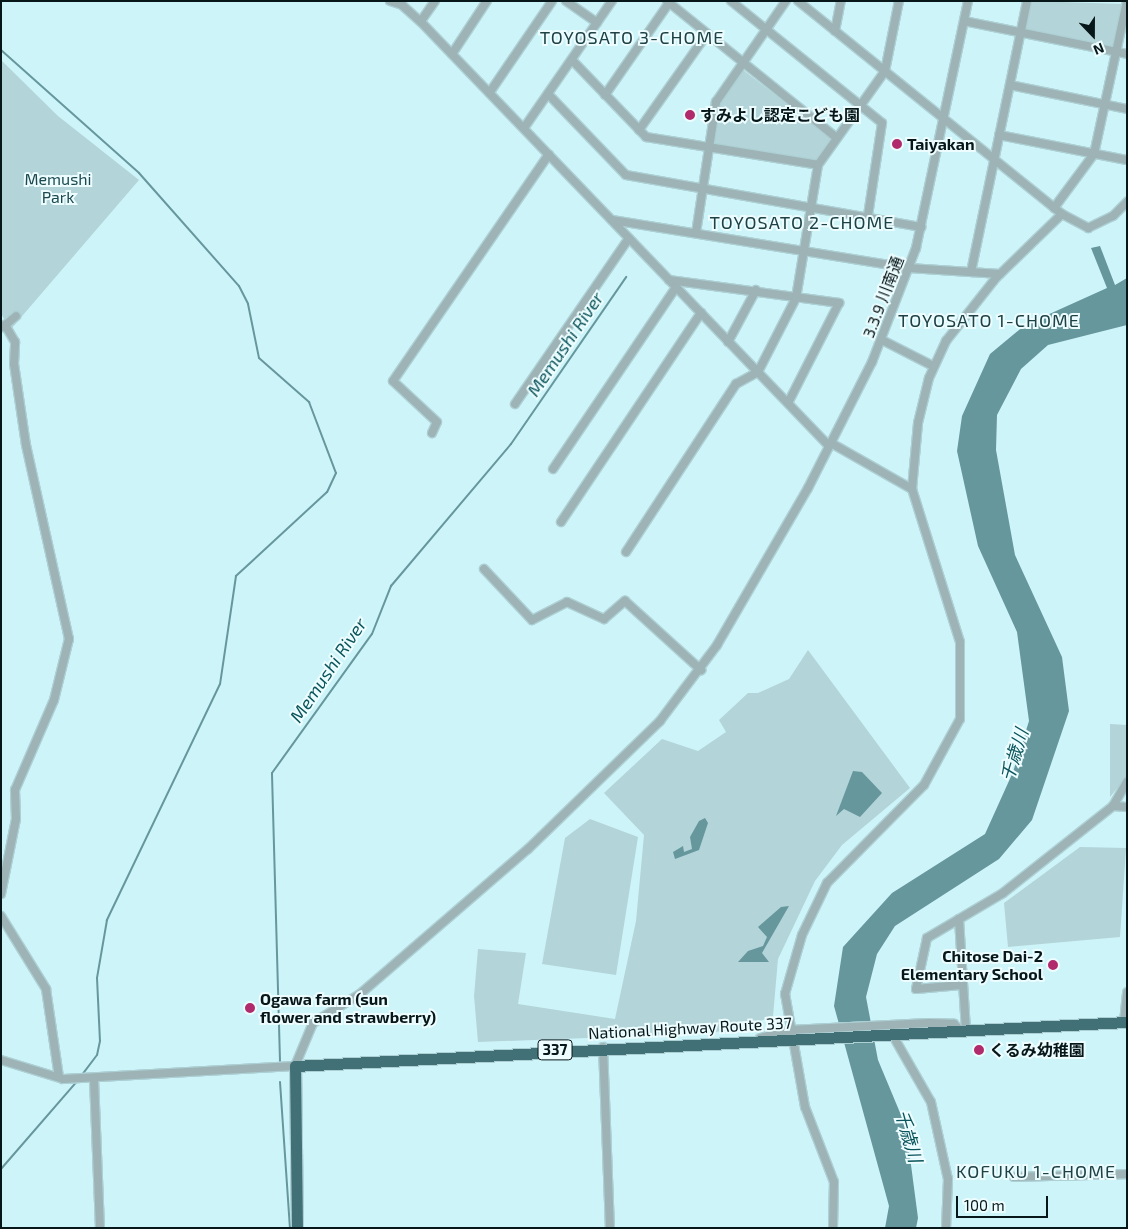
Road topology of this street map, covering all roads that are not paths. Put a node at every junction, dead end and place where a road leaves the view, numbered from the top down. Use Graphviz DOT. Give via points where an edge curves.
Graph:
graph roads {
  1 [pos="390,1"];
  2 [pos="435,1"];
  3 [pos="488,1"];
  4 [pos="552,1"];
  5 [pos="566,1"];
  6 [pos="612,1"];
  7 [pos="731,1"];
  8 [pos="786,1"];
  9 [pos="798,1"];
  10 [pos="841,1"];
  11 [pos="899,1"];
  12 [pos="968,1"];
  13 [pos="1027,1"];
  14 [pos="1121,1"];
  15 [pos="668,2"];
  16 [pos="1127,2"];
  17 [pos="421,21"];
  18 [pos="964,21"];
  19 [pos="597,23"];
  20 [pos="766,30"];
  21 [pos="835,31"];
  22 [pos="1021,32"];
  23 [pos="707,34"];
  24 [pos="1116,52"];
  25 [pos="452,54"];
  26 [pos="1127,54"];
  27 [pos="572,60"];
  28 [pos="743,63"];
  29 [pos="884,71"];
  30 [pos="1010,85"];
  31 [pos="490,92"];
  32 [pos="548,94"];
  33 [pos="605,95"];
  34 [pos="1105,104"];
  35 [pos="860,105"];
  36 [pos="1127,108"];
  37 [pos="944,120"];
  38 [pos="524,128"];
  39 [pos="639,130"];
  40 [pos="999,135"];
  41 [pos="837,138"];
  42 [pos="709,149"];
  43 [pos="549,154"];
  44 [pos="1094,154"];
  45 [pos="994,160"];
  46 [pos="1127,160"];
  47 [pos="818,165"];
  48 [pos="703,188"];
  49 [pos="1127,202"];
  50 [pos="812,205"];
  51 [pos="1054,208"];
  52 [pos="1062,214"];
  53 [pos="868,216"];
  54 [pos="612,220"];
  55 [pos="921,227"];
  56 [pos="696,233"];
  57 [pos="629,238"];
  58 [pos="805,251"];
  59 [pos="909,268"];
  60 [pos="971,272"];
  61 [pos="1000,274"];
  62 [pos="669,280"];
  63 [pos="676,287"];
  64 [pos="756,290"];
  65 [pos="796,296"];
  66 [pos="701,313"];
  67 [pos="16,316"];
  68 [pos="3,327"];
  69 [pos="882,340"];
  70 [pos="728,342"];
  71 [pos="933,366"];
  72 [pos="758,372"];
  73 [pos="788,403"];
  74 [pos="515,404"];
  75 [pos="432,433"];
  76 [pos="830,445"];
  77 [pos="553,469"];
  78 [pos="912,489"];
  79 [pos="561,522"];
  80 [pos="626,552"];
  81 [pos="484,569"];
  82 [pos="701,670"];
  83 [pos="1127,782"];
  84 [pos="1113,806"];
  85 [pos="1127,808"];
  86 [pos="1,894"];
  87 [pos="1,916"];
  88 [pos="959,919"];
  89 [pos="961,985"];
  90 [pos="1127,992"];
  91 [pos="1126,1022"];
  92 [pos="963,1030"];
  93 [pos="792,1034"];
  94 [pos="896,1040"];
  95 [pos="603,1047"];
  96 [pos="1,1060"];
  97 [pos="295,1066"];
  98 [pos="61,1078"];
  99 [pos="92,1079"];
  100 [pos="1127,1174"];
  101 [pos="1014,1177"];
  102 [pos="100,1228"];
  103 [pos="297,1228"];
  104 [pos="610,1228"];
  105 [pos="833,1228"];
  106 [pos="946,1228"];
  1 -- 17 [label="street" via="402,5"];
  2 -- 17 [label="street"];
  3 -- 25 [label="street"];
  4 -- 31 [label="street"];
  5 -- 19 [label="street"];
  6 -- 19 [label="street"];
  7 -- 20 [label="street"];
  8 -- 20 [label="street"];
  9 -- 21 [label="street"];
  10 -- 21 [label="street"];
  11 -- 29 [label="street"];
  12 -- 18 [label="street, 3.3.9 川南通"];
  13 -- 22 [label="street"];
  14 -- 16 [label="street"];
  15 -- 23 [label="street"];
  15 -- 33 [label="street"];
  16 -- 24 [label="street"];
  17 -- 25 [label="street"];
  18 -- 22 [label="street"];
  18 -- 37 [label="street, 3.3.9 川南通"];
  19 -- 27 [label="street"];
  20 -- 28 [label="street"];
  20 -- 35 [label="street"];
  21 -- 29 [label="street"];
  22 -- 24 [label="street"];
  22 -- 30 [label="street"];
  23 -- 28 [label="street"];
  23 -- 39 [label="street"];
  24 -- 26 [label="street"];
  24 -- 34 [label="street"];
  25 -- 31 [label="street"];
  27 -- 32 [label="street"];
  27 -- 33 [label="street"];
  28 -- 41 [label="street"];
  28 -- 42 [label="street" via="716,102"];
  29 -- 35 [label="street"];
  29 -- 37 [label="street"];
  30 -- 34 [label="street"];
  30 -- 40 [label="street"];
  31 -- 38 [label="street"];
  32 -- 38 [label="street"];
  32 -- 48 [label="street" via="626,176"];
  33 -- 39 [label="street"];
  34 -- 36 [label="street"];
  34 -- 44 [label="street"];
  35 -- 41 [label="street"];
  35 -- 53 [label="street" via="882,123"];
  37 -- 45 [label="street"];
  37 -- 55 [label="street, 3.3.9 川南通"];
  38 -- 43 [label="street"];
  39 -- 42 [label="street" via="646,138"];
  40 -- 44 [label="street"];
  40 -- 45 [label="street"];
  41 -- 47 [label="street"];
  42 -- 47 [label="street"];
  42 -- 48 [label="street"];
  43 -- 54 [label="street"];
  43 -- 75 [label="street" via="393,381 437,422"];
  44 -- 46 [label="street"];
  44 -- 51 [label="street"];
  45 -- 51 [label="street"];
  45 -- 60 [label="street"];
  47 -- 50 [label="street"];
  48 -- 50 [label="street"];
  48 -- 56 [label="street"];
  49 -- 52 [label="street" via="1113,216 1088,228"];
  50 -- 53 [label="street"];
  50 -- 58 [label="street"];
  51 -- 52 [label="street"];
  52 -- 61 [label="street"];
  53 -- 55 [label="street"];
  54 -- 56 [label="street"];
  54 -- 57 [label="street"];
  55 -- 59 [label="street, 3.3.9 川南通"];
  56 -- 58 [label="street"];
  57 -- 62 [label="street"];
  57 -- 74 [label="street"];
  58 -- 59 [label="street"];
  58 -- 65 [label="street"];
  59 -- 60 [label="street"];
  59 -- 69 [label="street, 3.3.9 川南通"];
  60 -- 61 [label="street"];
  61 -- 71 [label="street" via="966,313"];
  62 -- 63 [label="street"];
  62 -- 64 [label="street"];
  63 -- 66 [label="street"];
  63 -- 77 [label="street"];
  64 -- 65 [label="street"];
  64 -- 70 [label="street"];
  65 -- 72 [label="street"];
  65 -- 73 [label="street" via="838,302"];
  66 -- 70 [label="street"];
  66 -- 79 [label="street"];
  67 -- 68 [label="street"];
  68 -- 86 [label="street" via="15,342 14,364 26,445 68,639 50,714 15,790 16,819"];
  69 -- 71 [label="street"];
  69 -- 76 [label="street, 3.3.9 川南通"];
  70 -- 72 [label="street"];
  71 -- 78 [label="street" via="918,423"];
  72 -- 73 [label="street"];
  72 -- 80 [label="street" via="736,384"];
  73 -- 76 [label="street"];
  76 -- 78 [label="street"];
  76 -- 82 [label="street, 3.3.9 川南通"];
  78 -- 93 [label="street" via="960,642 960,720 924,785 827,883 802,935 786,994"];
  81 -- 82 [label="street" via="532,620 567,602 604,619 624,601"];
  82 -- 97 [label="street, 3.3.9 川南通" via="660,722 544,836 360,994 313,1023"];
  83 -- 84 [label="street"];
  84 -- 85 [label="street"];
  84 -- 88 [label="street" via="1019,882"];
  87 -- 98 [label="street" via="46,989"];
  88 -- 89 [label="street"];
  88 -- 89 [label="street" via="927,938 916,988"];
  89 -- 92 [label="street"];
  90 -- 91 [label="street"];
  91 -- 92 [label="highway, National Highway Route 337 / 337"];
  92 -- 93 [label="highway, National Highway Route 337 / 337"];
  93 -- 95 [label="highway, National Highway Route 337 / 337" via="746,1042"];
  93 -- 105 [label="street" via="805,1107 834,1182"];
  94 -- 106 [label="street" via="931,1102 948,1179"];
  95 -- 97 [label="highway, National Highway Route 337 / 337"];
  95 -- 104 [label="street"];
  96 -- 98 [label="street"];
  97 -- 99 [label="street"];
  97 -- 103 [label="highway"];
  98 -- 99 [label="street"];
  99 -- 102 [label="street"];
  100 -- 101 [label="street"];
}
